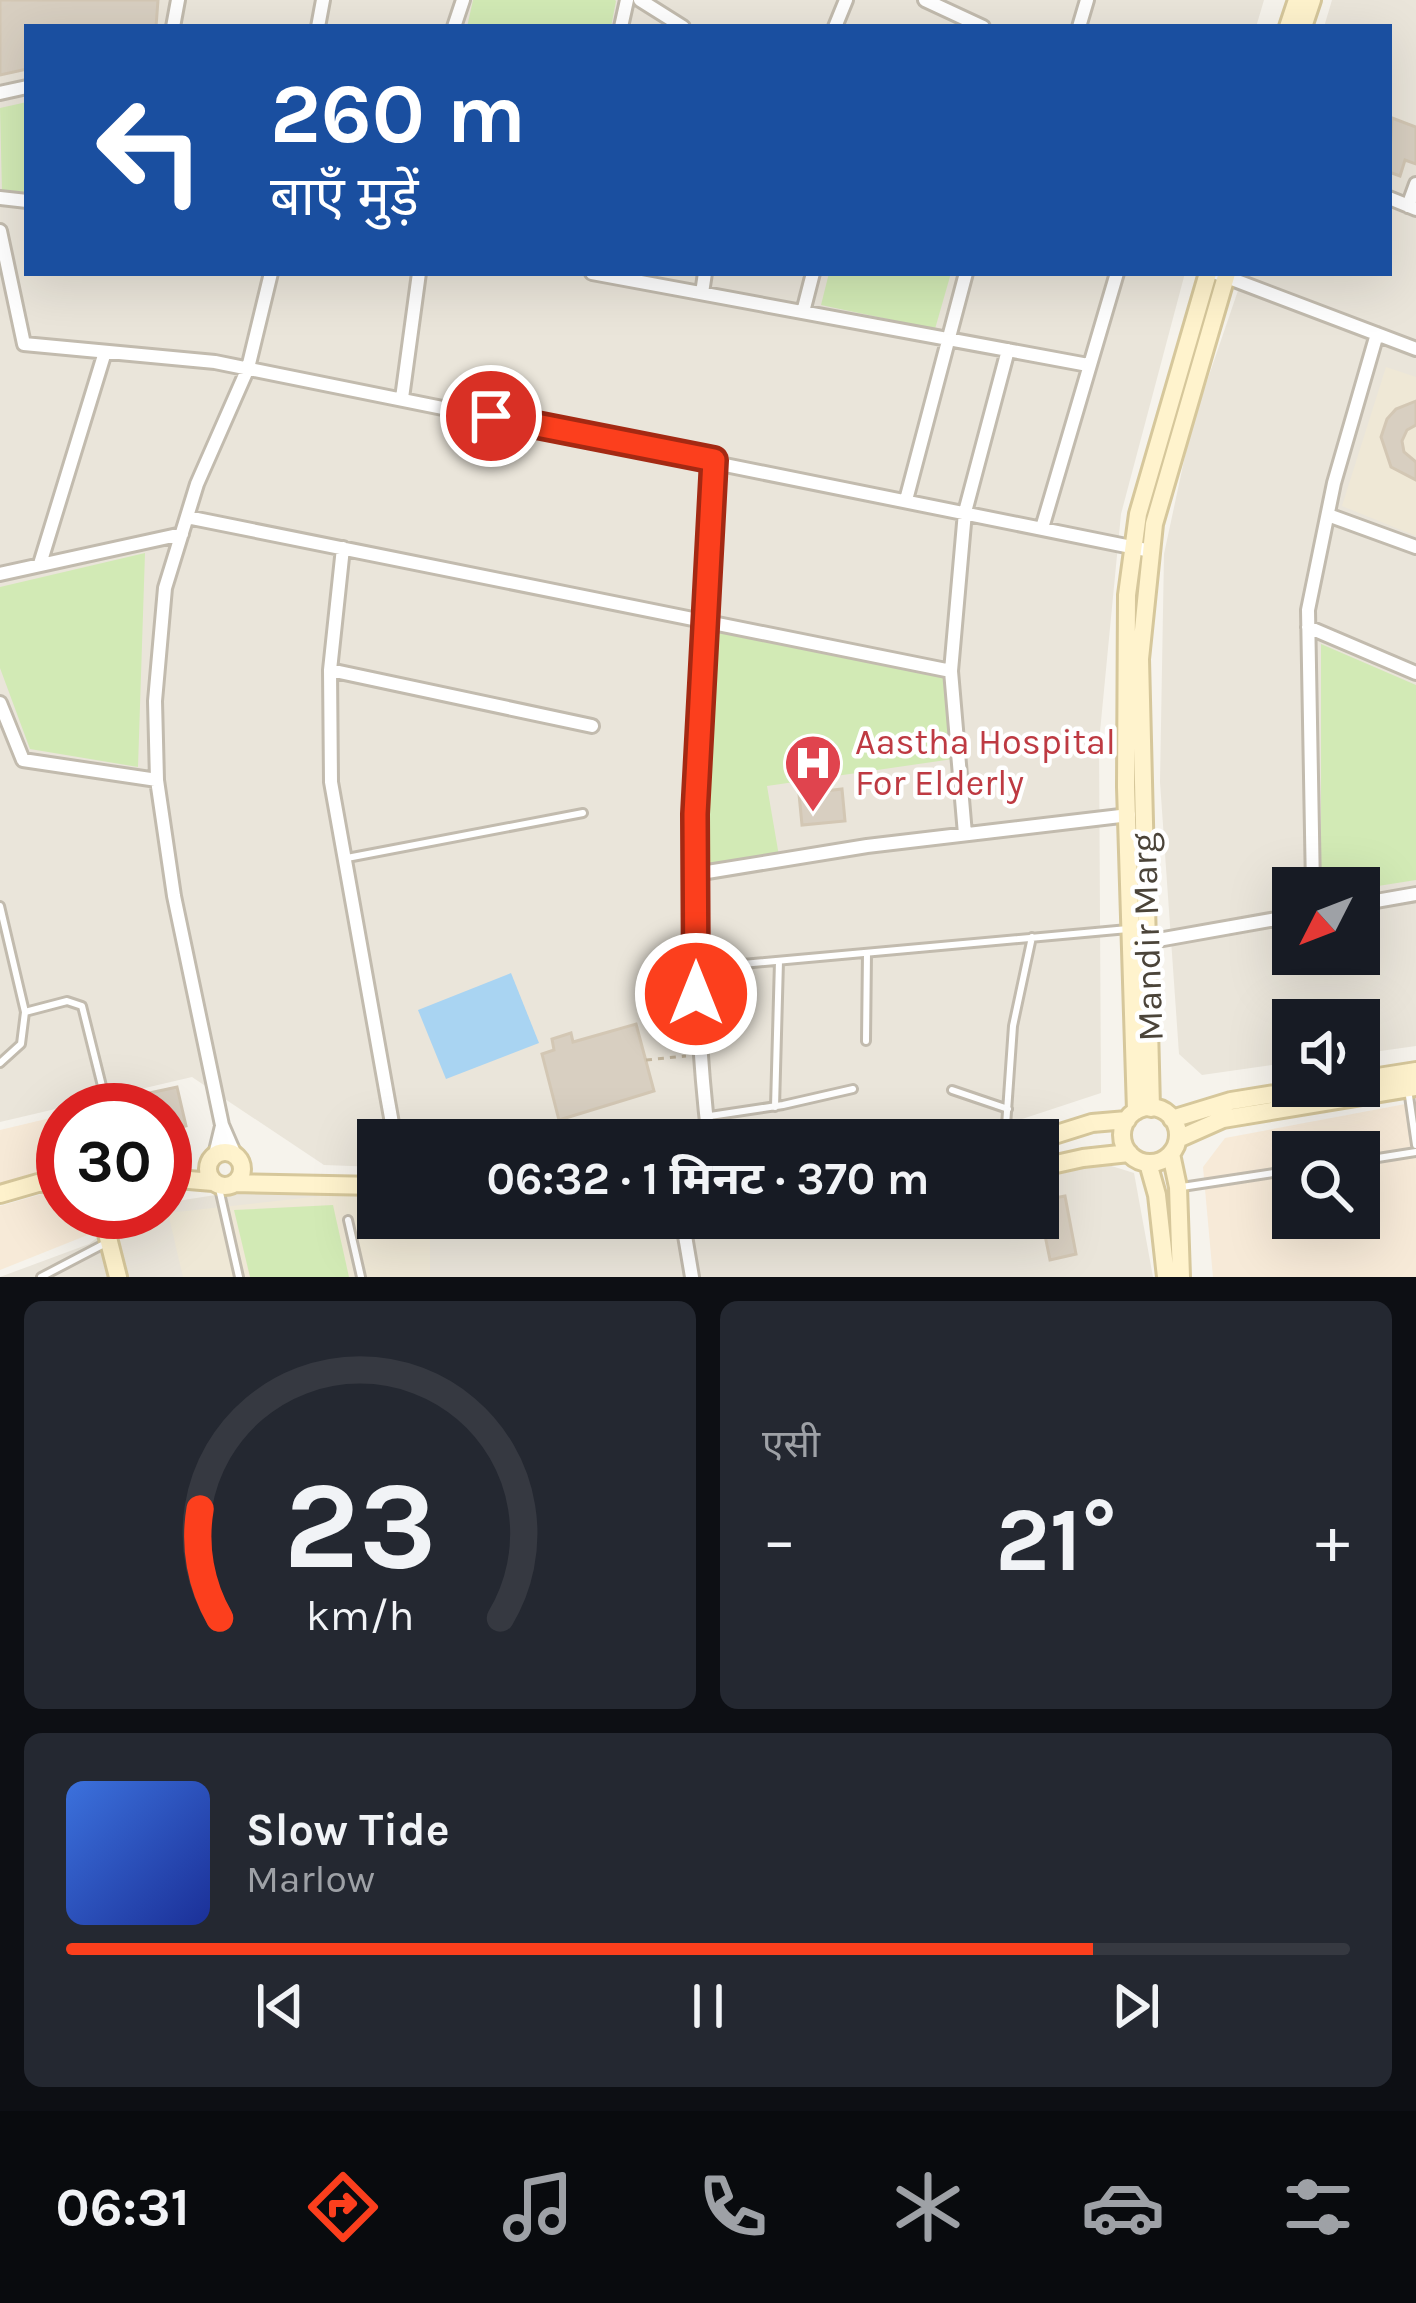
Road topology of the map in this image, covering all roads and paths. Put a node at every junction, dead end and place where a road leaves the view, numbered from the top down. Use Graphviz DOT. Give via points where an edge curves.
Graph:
graph roads {
  1 [pos="640,0"];
  2 [pos="925,0"];
  3 [pos="677,24"];
  4 [pos="977,24"];
  5 [pos="1416,184"];
  6 [pos="1412,208"];
  7 [pos="0,231"];
  8 [pos="270,276"];
  9 [pos="419,276"];
  10 [pos="608,276"];
  11 [pos="704,276"];
  12 [pos="812,276"];
  13 [pos="965,276"];
  14 [pos="1116,276"];
  15 [pos="1218,276"];
  16 [pos="1224,276"];
  17 [pos="701,293"];
  18 [pos="803,312"];
  19 [pos="1377,334"];
  20 [pos="948,339"];
  21 [pos="1416,349"];
  22 [pos="1008,350"];
  23 [pos="105,352"];
  24 [pos="1088,365"];
  25 [pos="248,368"];
  26 [pos="402,398"];
  27 [pos="714,460"];
  28 [pos="906,500"];
  29 [pos="964,512"];
  30 [pos="1328,515"];
  31 [pos="187,517"];
  32 [pos="1042,529"];
  33 [pos="182,534"];
  34 [pos="1416,547"];
  35 [pos="343,548"];
  36 [pos="1143,549"];
  37 [pos="40,564"];
  38 [pos="0,574"];
  39 [pos="704,621"];
  40 [pos="1308,627"];
  41 [pos="330,670"];
  42 [pos="951,671"];
  43 [pos="1416,673"];
  44 [pos="0,703"];
  45 [pos="592,726"];
  46 [pos="157,780"];
  47 [pos="583,813"];
  48 [pos="1135,814"];
  49 [pos="964,834"];
  50 [pos="344,859"];
  51 [pos="1313,867"];
  52 [pos="695,874"];
  53 [pos="1416,894"];
  54 [pos="1380,900"];
  55 [pos="0,906"];
  56 [pos="1272,919"];
  57 [pos="1137,935"];
  58 [pos="1032,938"];
  59 [pos="867,952"];
  60 [pos="779,961"];
  61 [pos="696,968"];
  62 [pos="25,1012"];
  63 [pos="866,1041"];
  64 [pos="700,1054"];
  65 [pos="646,1060"];
  66 [pos="0,1063"];
  67 [pos="1380,1081"];
  68 [pos="1413,1082"];
  69 [pos="101,1083"];
  70 [pos="853,1089"];
  71 [pos="952,1090"];
  72 [pos="1272,1094"];
  73 [pos="775,1106"];
  74 [pos="1007,1109"];
  75 [pos="1138,1113"];
  76 [pos="706,1116"];
  77 [pos="391,1119"];
  78 [pos="706,1119"];
  79 [pos="1006,1119"];
  80 [pos="1172,1119"];
  81 [pos="222,1125"];
  82 [pos="1059,1133"];
  83 [pos="1174,1146"];
  84 [pos="1416,1149"];
  85 [pos="1130,1153"];
  86 [pos="1380,1157"];
  87 [pos="212,1158"];
  88 [pos="1148,1163"];
  89 [pos="1059,1165"];
  90 [pos="192,1166"];
  91 [pos="1272,1173"];
  92 [pos="229,1174"];
  93 [pos="192,1176"];
  94 [pos="357,1186"];
  95 [pos="36,1187"];
  96 [pos="1178,1187"];
  97 [pos="0,1194"];
  98 [pos="348,1220"];
  99 [pos="686,1239"];
  100 [pos="109,1241"];
  101 [pos="41,1277"];
  102 [pos="118,1277"];
  103 [pos="238,1277"];
  104 [pos="361,1277"];
  105 [pos="692,1277"];
  106 [pos="1166,1277"];
  107 [pos="1181,1277"];
  1 -- 3 [label="street"];
  2 -- 4 [label="street"];
  5 -- 6 [label="street"];
  7 -- 23 [label="street" via="23,344"];
  8 -- 25 [label="street"];
  9 -- 26 [label="street"];
  10 -- 17 [label="street"];
  11 -- 17 [label="street"];
  12 -- 18 [label="street"];
  13 -- 20 [label="street"];
  14 -- 24 [label="street"];
  15 -- 36 [label="main road" via="1138,514"];
  16 -- 19 [label="street"];
  17 -- 18 [label="street"];
  18 -- 20 [label="street"];
  19 -- 21 [label="street"];
  19 -- 30 [label="street"];
  20 -- 22 [label="street"];
  20 -- 28 [label="street"];
  22 -- 24 [label="street"];
  22 -- 29 [label="street"];
  23 -- 25 [label="street"];
  23 -- 37 [label="street"];
  24 -- 32 [label="street"];
  25 -- 26 [label="street"];
  25 -- 31 [label="street"];
  26 -- 27 [label="street"];
  27 -- 28 [label="street"];
  27 -- 39 [label="street"];
  28 -- 29 [label="street"];
  29 -- 32 [label="street"];
  29 -- 42 [label="street"];
  30 -- 34 [label="street"];
  30 -- 40 [label="street"];
  31 -- 33 [label="street"];
  31 -- 35 [label="street"];
  32 -- 36 [label="street"];
  33 -- 37 [label="street"];
  33 -- 46 [label="street" via="165,588"];
  35 -- 39 [label="street"];
  35 -- 41 [label="street"];
  36 -- 48 [label="main road" via="1127,595"];
  37 -- 38 [label="street"];
  39 -- 42 [label="street"];
  39 -- 52 [label="street"];
  40 -- 43 [label="street"];
  40 -- 51 [label="street"];
  41 -- 45 [label="street"];
  41 -- 50 [label="street" via="331,782"];
  42 -- 49 [label="street"];
  44 -- 46 [label="street" via="23,760"];
  46 -- 81 [label="street"];
  47 -- 50 [label="lane"];
  48 -- 49 [label="street"];
  48 -- 57 [label="main road"];
  49 -- 52 [label="street"];
  50 -- 77 [label="street"];
  52 -- 61 [label="street"];
  53 -- 54 [label="street"];
  55 -- 62 [label="lane"];
  56 -- 57 [label="street"];
  57 -- 58 [label="lane"];
  57 -- 75 [label="main road"];
  58 -- 59 [label="lane"];
  58 -- 74 [label="lane" via="1013,1026"];
  59 -- 60 [label="lane"];
  59 -- 63 [label="lane"];
  60 -- 61 [label="lane"];
  60 -- 73 [label="lane"];
  61 -- 64 [label="street"];
  62 -- 66 [label="lane" via="21,1044"];
  62 -- 69 [label="lane" via="67,1000 82,1006"];
  64 -- 65 [label="path"];
  64 -- 76 [label="street"];
  67 -- 68 [label="main road"];
  68 -- 83 [label="main road" via="1223,1119"];
  68 -- 84 [label="lane"];
  70 -- 73 [label="lane"];
  71 -- 74 [label="lane"];
  72 -- 80 [label="main road"];
  73 -- 76 [label="lane"];
  74 -- 79 [label="lane"];
  75 -- 80 [label="main road"];
  75 -- 82 [label="main road"];
  75 -- 85 [label="main road" via="1123,1131"];
  76 -- 78 [label="street"];
  80 -- 83 [label="main road"];
  81 -- 87 [label="street"];
  81 -- 92 [label="street"];
  83 -- 88 [label="main road"];
  83 -- 96 [label="main road"];
  84 -- 86 [label="lane"];
  85 -- 88 [label="main road"];
  85 -- 89 [label="main road"];
  87 -- 90 [label="main road"];
  87 -- 92 [label="main road" via="208,1172"];
  87 -- 92 [label="main road" via="225,1152"];
  88 -- 106 [label="main road"];
  91 -- 96 [label="lane"];
  92 -- 93 [label="main road"];
  92 -- 94 [label="main road" via="277,1186"];
  92 -- 103 [label="lane"];
  95 -- 97 [label="main road"];
  96 -- 107 [label="main road"];
  98 -- 104 [label="lane"];
  99 -- 105 [label="street"];
  100 -- 101 [label="lane"];
  100 -- 102 [label="main road"];
}
